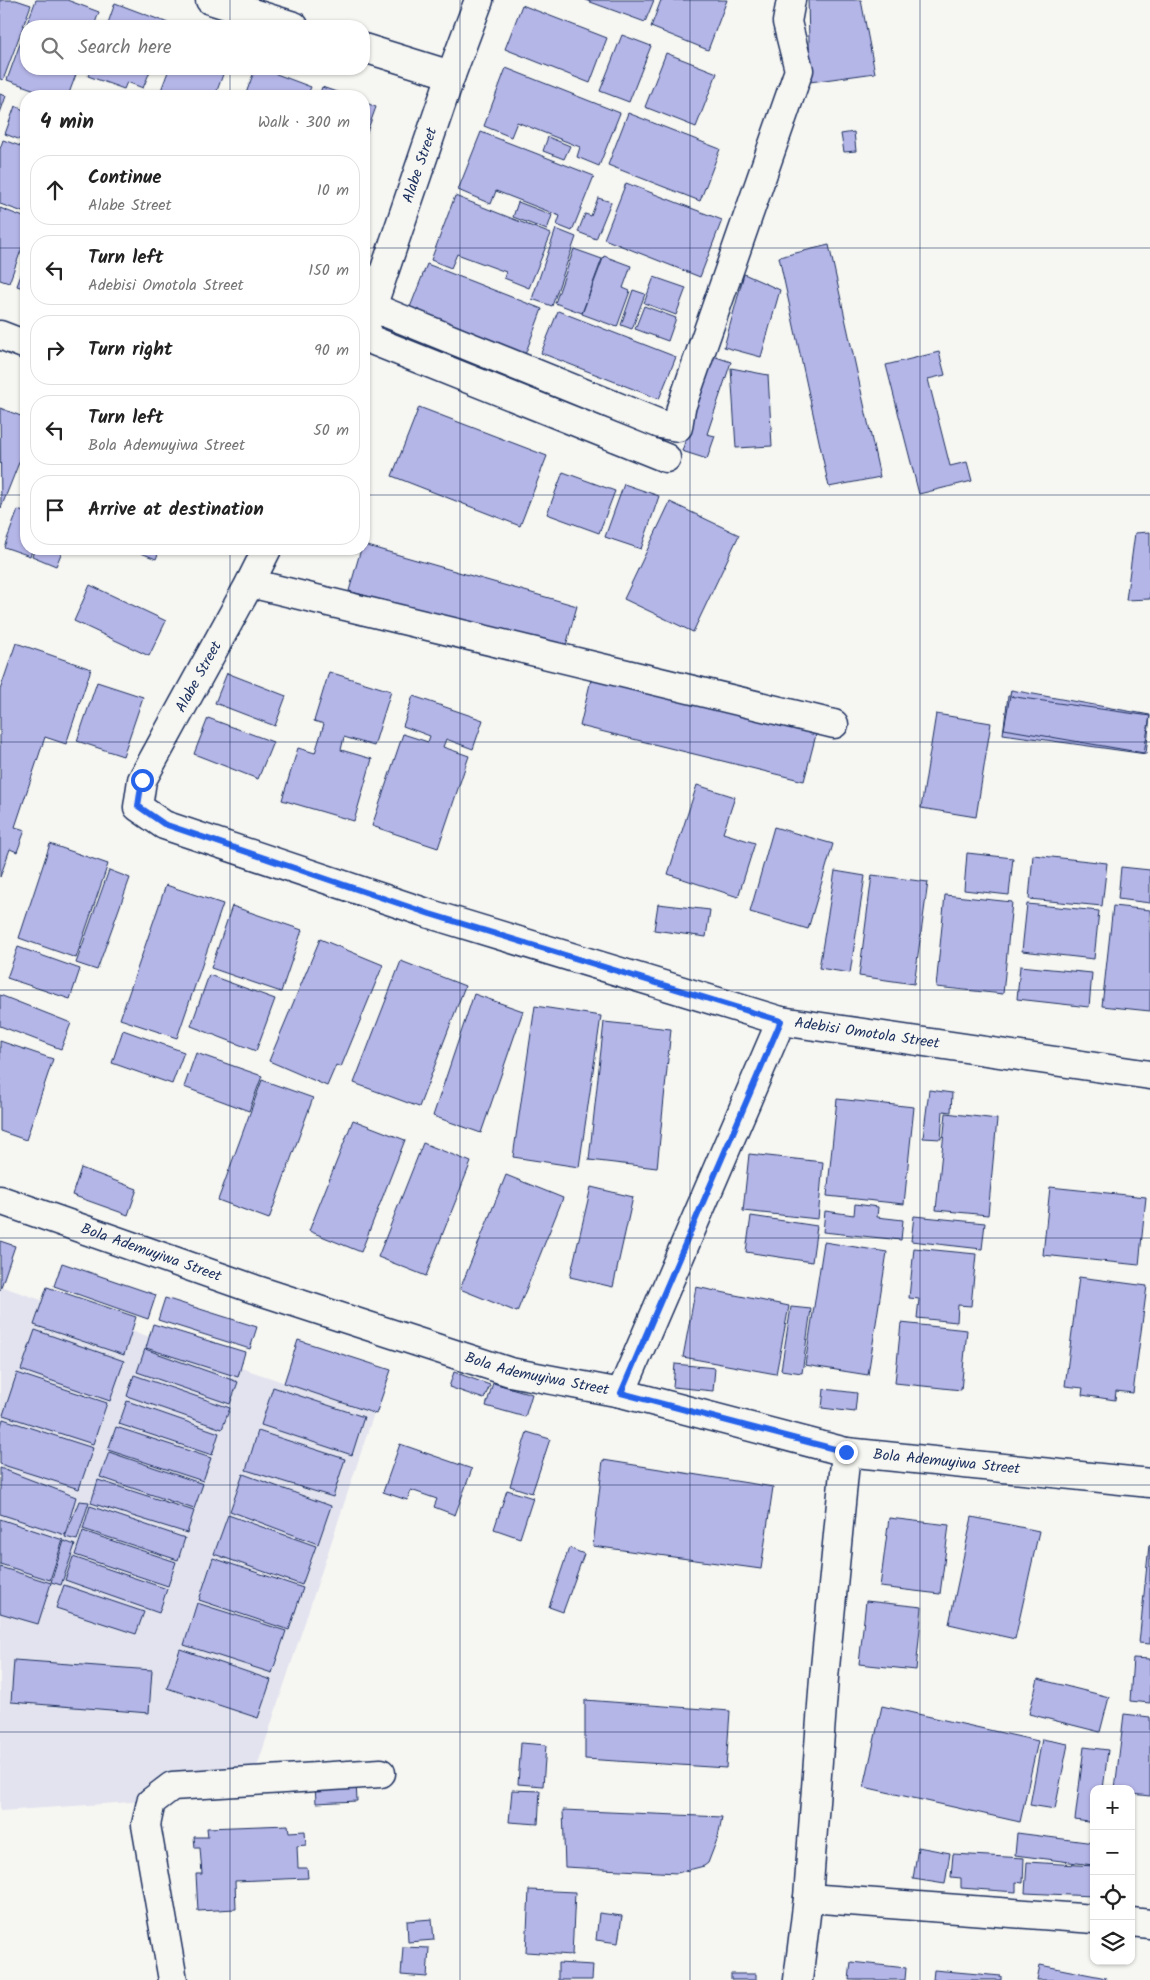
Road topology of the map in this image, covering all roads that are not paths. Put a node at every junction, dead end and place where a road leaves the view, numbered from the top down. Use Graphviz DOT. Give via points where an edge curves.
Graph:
graph roads {
  1 [pos="210,0"];
  2 [pos="479,0"];
  3 [pos="791,0"];
  4 [pos="275,20"];
  5 [pos="370,50"];
  6 [pos="451,75"];
  7 [pos="370,313"];
  8 [pos="370,320"];
  9 [pos="0,335"];
  10 [pos="370,339"];
  11 [pos="20,343"];
  12 [pos="666,458"];
  13 [pos="264,555"];
  14 [pos="250,583"];
  15 [pos="834,724"];
  16 [pos="138,806"];
  17 [pos="781,1021"];
  18 [pos="1150,1076"];
  19 [pos="0,1200"];
  20 [pos="621,1393"];
  21 [pos="846,1452"];
  22 [pos="1150,1483"];
  23 [pos="381,1773"];
  24 [pos="808,1898"];
  25 [pos="1090,1920"];
  26 [pos="1135,1922"];
  27 [pos="1150,1924"];
  28 [pos="174,1980"];
  29 [pos="798,1980"];
  1 -- 4 [label="street"];
  2 -- 6 [label="street, Alabe Street"];
  3 -- 8 [label="street" via="787,22 799,70 681,408 678,427 660,424"];
  5 -- 6 [label="street"];
  6 -- 7 [label="street, Alabe Street"];
  9 -- 11 [label="street"];
  10 -- 12 [label="street"];
  13 -- 14 [label="street, Alabe Street"];
  14 -- 15 [label="street"];
  14 -- 16 [label="street, Alabe Street" via="142,780"];
  16 -- 17 [label="street, Adebisi Omotola Street" via="164,824 402,904"];
  17 -- 18 [label="street, Adebisi Omotola Street"];
  17 -- 20 [label="street"];
  19 -- 20 [label="street, Bola Ademuyiwa Street" via="254,1289 510,1372"];
  20 -- 21 [label="street, Bola Ademuyiwa Street"];
  21 -- 22 [label="street, Bola Ademuyiwa Street"];
  21 -- 24 [label="street" via="824,1678"];
  23 -- 28 [label="street" via="172,1786 150,1802 146,1825"];
  24 -- 25 [label="street"];
  24 -- 29 [label="street"];
  26 -- 27 [label="street"];
}
